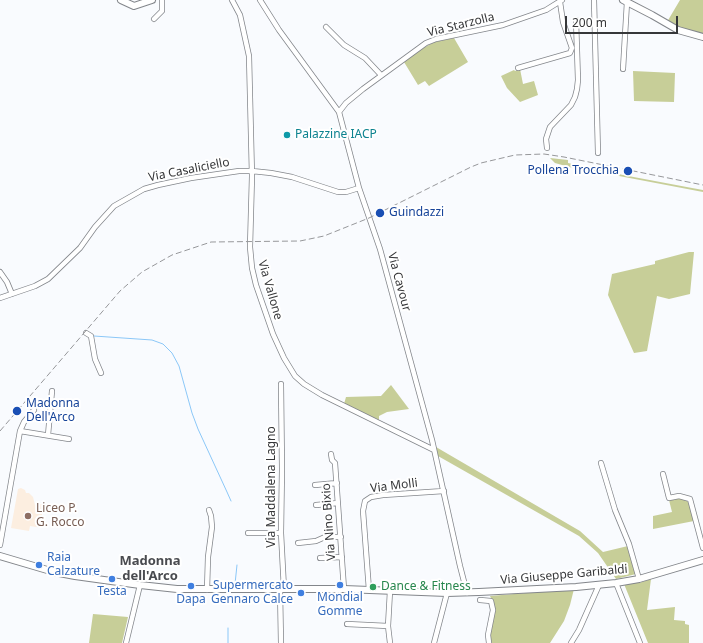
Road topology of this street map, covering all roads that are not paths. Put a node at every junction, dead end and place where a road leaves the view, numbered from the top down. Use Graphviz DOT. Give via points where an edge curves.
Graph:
graph roads {
  1 [pos="121,0"];
  2 [pos="152,0"];
  3 [pos="162,0"];
  4 [pos="232,0"];
  5 [pos="260,0"];
  6 [pos="594,0"];
  7 [pos="561,1"];
  8 [pos="625,1"];
  9 [pos="154,19"];
  10 [pos="576,20"];
  11 [pos="326,27"];
  12 [pos="703,37"];
  13 [pos="572,48"];
  14 [pos="578,48"];
  15 [pos="518,68"];
  16 [pos="623,69"];
  17 [pos="381,74"];
  18 [pos="339,112"];
  19 [pos="547,148"];
  20 [pos="598,153"];
  21 [pos="252,171"];
  22 [pos="359,188"];
  23 [pos="0,272"];
  24 [pos="12,294"];
  25 [pos="0,298"];
  26 [pos="86,333"];
  27 [pos="101,373"];
  28 [pos="281,384"];
  29 [pos="52,391"];
  30 [pos="34,410"];
  31 [pos="20,431"];
  32 [pos="48,436"];
  33 [pos="69,439"];
  34 [pos="434,450"];
  35 [pos="331,454"];
  36 [pos="601,464"];
  37 [pos="663,474"];
  38 [pos="336,484"];
  39 [pos="315,485"];
  40 [pos="444,491"];
  41 [pos="338,503"];
  42 [pos="316,505"];
  43 [pos="209,510"];
  44 [pos="248,533"];
  45 [pos="281,533"];
  46 [pos="341,536"];
  47 [pos="298,543"];
  48 [pos="0,545"];
  49 [pos="703,548"];
  50 [pos="0,556"];
  51 [pos="342,557"];
  52 [pos="320,558"];
  53 [pos="703,560"];
  54 [pos="639,579"];
  55 [pos="616,583"];
  56 [pos="140,585"];
  57 [pos="599,585"];
  58 [pos="282,589"];
  59 [pos="344,589"];
  60 [pos="207,590"];
  61 [pos="369,590"];
  62 [pos="390,591"];
  63 [pos="447,593"];
  64 [pos="467,593"];
  65 [pos="480,600"];
  66 [pos="347,624"];
  67 [pos="388,626"];
  68 [pos="126,643"];
  69 [pos="282,643"];
  70 [pos="390,643"];
  71 [pos="434,643"];
  72 [pos="489,643"];
  73 [pos="571,643"];
  74 [pos="640,643"];
  1 -- 2 [label="main road" via="134,6"];
  3 -- 9 [label="street" via="162,11"];
  4 -- 21 [label="street, Via Vallone" via="240,15 249,56"];
  5 -- 18 [label="street, Via Cavour"];
  6 -- 20 [label="street"];
  7 -- 13 [label="street, Via Starzolla" via="562,22"];
  7 -- 17 [label="street, Via Starzolla" via="546,10 502,25 431,41"];
  8 -- 12 [label="main road" via="674,28"];
  8 -- 16 [label="street"];
  10 -- 14 [label="street"];
  11 -- 17 [label="street"];
  13 -- 14 [label="street"];
  13 -- 15 [label="street" via="569,53"];
  14 -- 19 [label="street" via="575,97 567,110 550,127 546,139"];
  17 -- 18 [label="street, Via Starzolla"];
  18 -- 22 [label="street, Via Cavour"];
  21 -- 22 [label="street, Via Casaliciello" via="292,177 338,192"];
  21 -- 24 [label="street, Via Casaliciello" via="178,180 136,193 114,206 80,248 48,279"];
  21 -- 34 [label="street, Via Vallone" via="252,268 273,334 290,370 304,384 322,395"];
  22 -- 34 [label="street, Via Cavour" via="380,249"];
  23 -- 24 [label="street"];
  24 -- 25 [label="street, Via Casaliciello"];
  26 -- 27 [label="street" via="91,336 95,359"];
  28 -- 45 [label="street, Via Maddalena Lagno"];
  29 -- 32 [label="street"];
  30 -- 31 [label="street"];
  31 -- 32 [label="street"];
  31 -- 48 [label="street"];
  32 -- 33 [label="street"];
  34 -- 40 [label="street, Via Cavour"];
  35 -- 38 [label="street, Via Nino Bixio" via="335,463"];
  36 -- 54 [label="street" via="630,544"];
  37 -- 49 [label="street" via="669,498 679,496 690,499"];
  38 -- 39 [label="street"];
  38 -- 41 [label="street, Via Nino Bixio"];
  40 -- 61 [label="street, Via Molli" via="371,497 365,501 363,511"];
  40 -- 64 [label="street, Via Cavour"];
  41 -- 42 [label="street"];
  41 -- 46 [label="street, Via Nino Bixio"];
  43 -- 60 [label="street" via="212,527"];
  44 -- 45 [label="street"];
  45 -- 58 [label="street, Via Maddalena Lagno"];
  46 -- 47 [label="street"];
  46 -- 51 [label="street, Via Nino Bixio"];
  50 -- 56 [label="main road, Via Giuseppe Garibaldi" via="54,572"];
  51 -- 52 [label="street"];
  51 -- 59 [label="street, Via Nino Bixio"];
  53 -- 54 [label="main road, Via Giuseppe Garibaldi"];
  54 -- 55 [label="main road, Via Giuseppe Garibaldi"];
  55 -- 57 [label="main road, Via Giuseppe Garibaldi"];
  55 -- 74 [label="street"];
  56 -- 60 [label="main road, Via Giuseppe Garibaldi"];
  56 -- 68 [label="street"];
  57 -- 64 [label="main road, Via Giuseppe Garibaldi"];
  57 -- 73 [label="street"];
  58 -- 59 [label="main road, Via Giuseppe Garibaldi"];
  58 -- 60 [label="main road, Via Giuseppe Garibaldi"];
  58 -- 69 [label="street, Via Maddalena Lagno"];
  59 -- 61 [label="main road, Via Giuseppe Garibaldi"];
  61 -- 62 [label="main road, Via Giuseppe Garibaldi"];
  62 -- 63 [label="main road, Via Giuseppe Garibaldi"];
  62 -- 67 [label="street"];
  63 -- 64 [label="main road, Via Giuseppe Garibaldi"];
  63 -- 71 [label="street"];
  65 -- 72 [label="street" via="491,601 493,610"];
  66 -- 67 [label="street"];
  67 -- 70 [label="street"];
}
